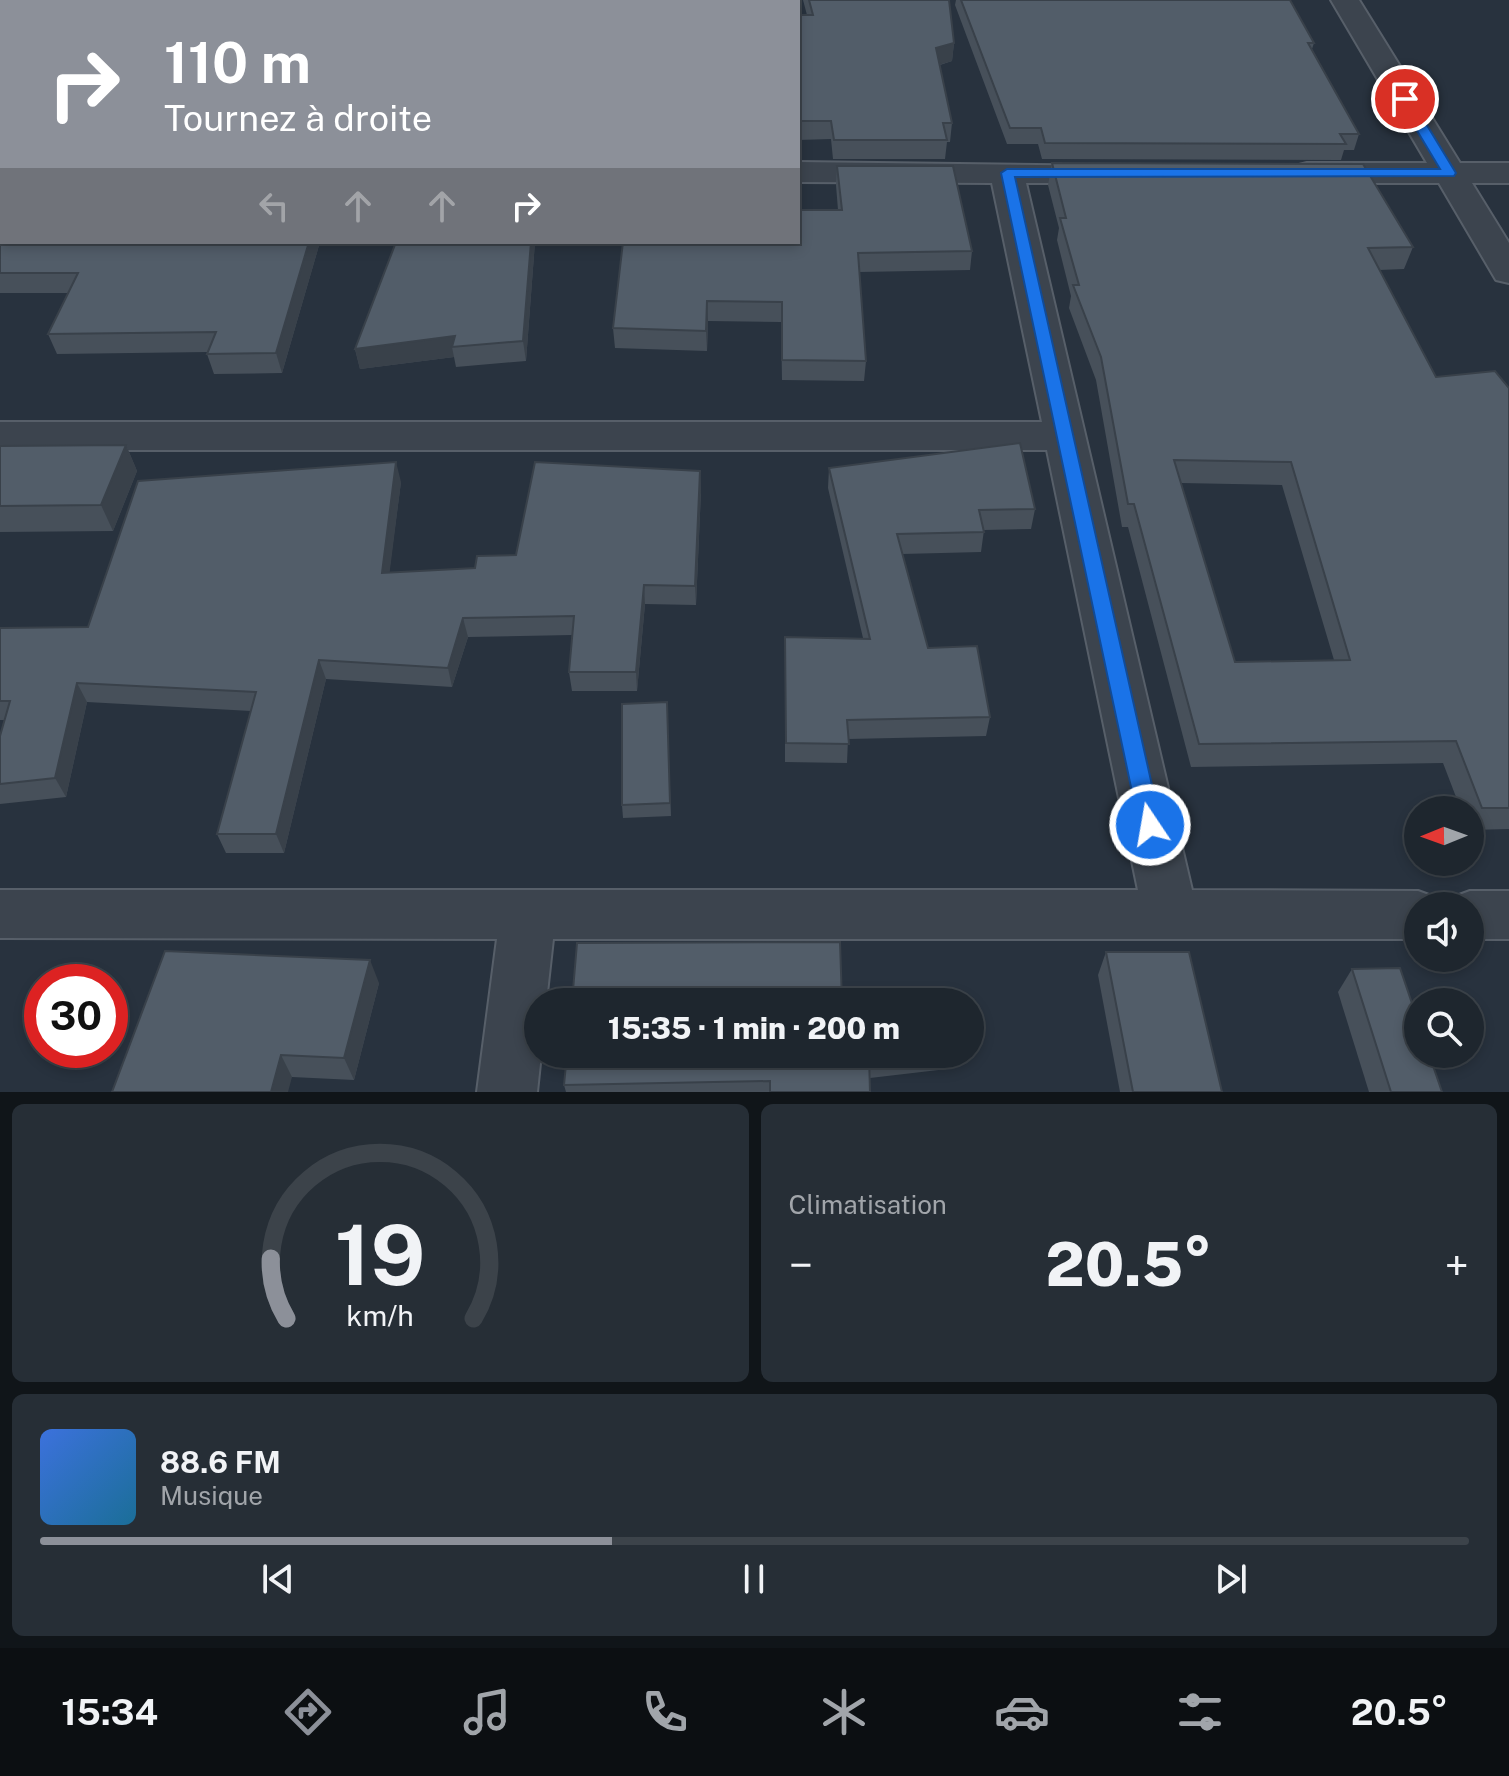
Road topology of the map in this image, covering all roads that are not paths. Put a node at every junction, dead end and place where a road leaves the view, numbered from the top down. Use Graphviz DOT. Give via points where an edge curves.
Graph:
graph roads {
  1 [pos="1345,0"];
  2 [pos="800,172"];
  3 [pos="1007,173"];
  4 [pos="1150,173"];
  5 [pos="1276,173"];
  6 [pos="1450,173"];
  7 [pos="1509,173"];
  8 [pos="1509,272"];
  9 [pos="0,436"];
  10 [pos="1065,436"];
  11 [pos="0,914"];
  12 [pos="528,914"];
  13 [pos="1170,915"];
  14 [pos="1404,915"];
  15 [pos="1484,915"];
  16 [pos="1509,915"];
  17 [pos="507,1092"];
  1 -- 6 [label="street"];
  2 -- 3 [label="street"];
  3 -- 4 [label="street"];
  3 -- 10 [label="street"];
  5 -- 6 [label="street"];
  6 -- 7 [label="street"];
  6 -- 8 [label="street"];
  9 -- 10 [label="street"];
  10 -- 13 [label="street"];
  11 -- 12 [label="street"];
  12 -- 13 [label="street"];
  12 -- 17 [label="street"];
  13 -- 14 [label="street"];
  15 -- 16 [label="street"];
}
